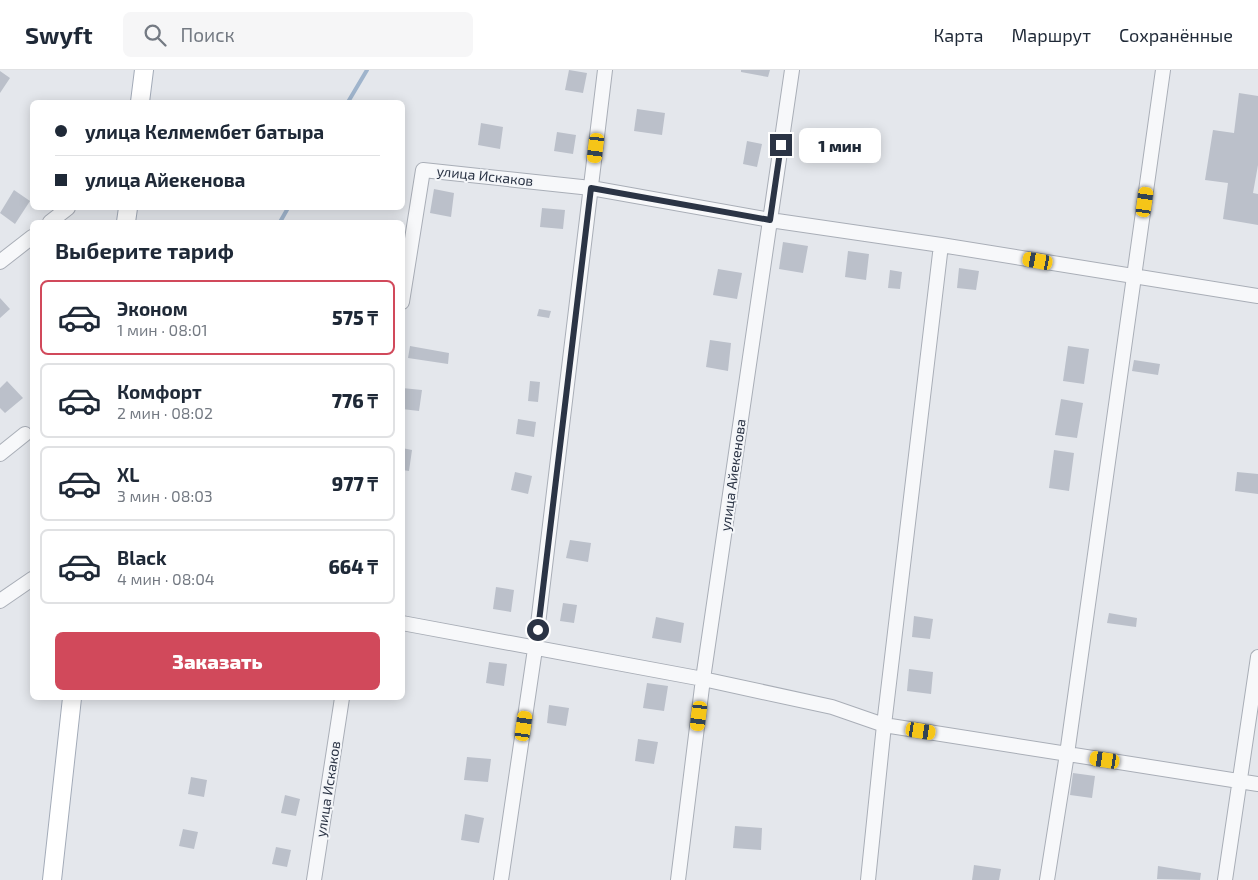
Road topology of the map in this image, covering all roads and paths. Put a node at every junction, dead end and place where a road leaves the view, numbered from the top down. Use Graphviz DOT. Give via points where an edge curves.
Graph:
graph roads {
  1 [pos="144,70"];
  2 [pos="605,70"];
  3 [pos="792,70"];
  4 [pos="1163,70"];
  5 [pos="140,100"];
  6 [pos="591,188"];
  7 [pos="65,210"];
  8 [pos="53,220"];
  9 [pos="770,220"];
  10 [pos="30,238"];
  11 [pos="941,245"];
  12 [pos="0,262"];
  13 [pos="1134,277"];
  14 [pos="405,283"];
  15 [pos="1258,296"];
  16 [pos="25,434"];
  17 [pos="0,454"];
  18 [pos="30,580"];
  19 [pos="0,601"];
  20 [pos="405,624"];
  21 [pos="536,649"];
  22 [pos="1258,657"];
  23 [pos="703,679"];
  24 [pos="72,700"];
  25 [pos="342,700"];
  26 [pos="884,725"];
  27 [pos="1067,754"];
  28 [pos="1239,782"];
  29 [pos="1258,784"];
  30 [pos="52,880"];
  31 [pos="314,880"];
  32 [pos="502,880"];
  33 [pos="678,880"];
  34 [pos="868,880"];
  35 [pos="1047,880"];
  36 [pos="1225,880"];
  1 -- 5 [label="main road"];
  2 -- 6 [label="street"];
  3 -- 9 [label="street, улица Айекенова"];
  4 -- 13 [label="street"];
  6 -- 9 [label="street"];
  6 -- 14 [label="street, улица Искаков" via="423,170"];
  6 -- 21 [label="street"];
  7 -- 8 [label="street"];
  9 -- 11 [label="street"];
  9 -- 23 [label="street, улица Айекенова"];
  10 -- 12 [label="street"];
  11 -- 13 [label="street"];
  11 -- 26 [label="street"];
  13 -- 15 [label="street"];
  13 -- 27 [label="street"];
  16 -- 17 [label="street"];
  18 -- 19 [label="street"];
  20 -- 21 [label="street"];
  21 -- 23 [label="street"];
  21 -- 32 [label="street"];
  22 -- 28 [label="street"];
  23 -- 26 [label="street" via="832,707"];
  23 -- 33 [label="street, улица Айекенова"];
  24 -- 30 [label="main road"];
  25 -- 31 [label="street, улица Искаков"];
  26 -- 27 [label="street"];
  26 -- 34 [label="street"];
  27 -- 28 [label="street"];
  27 -- 35 [label="street"];
  28 -- 29 [label="street"];
  28 -- 36 [label="street"];
}
